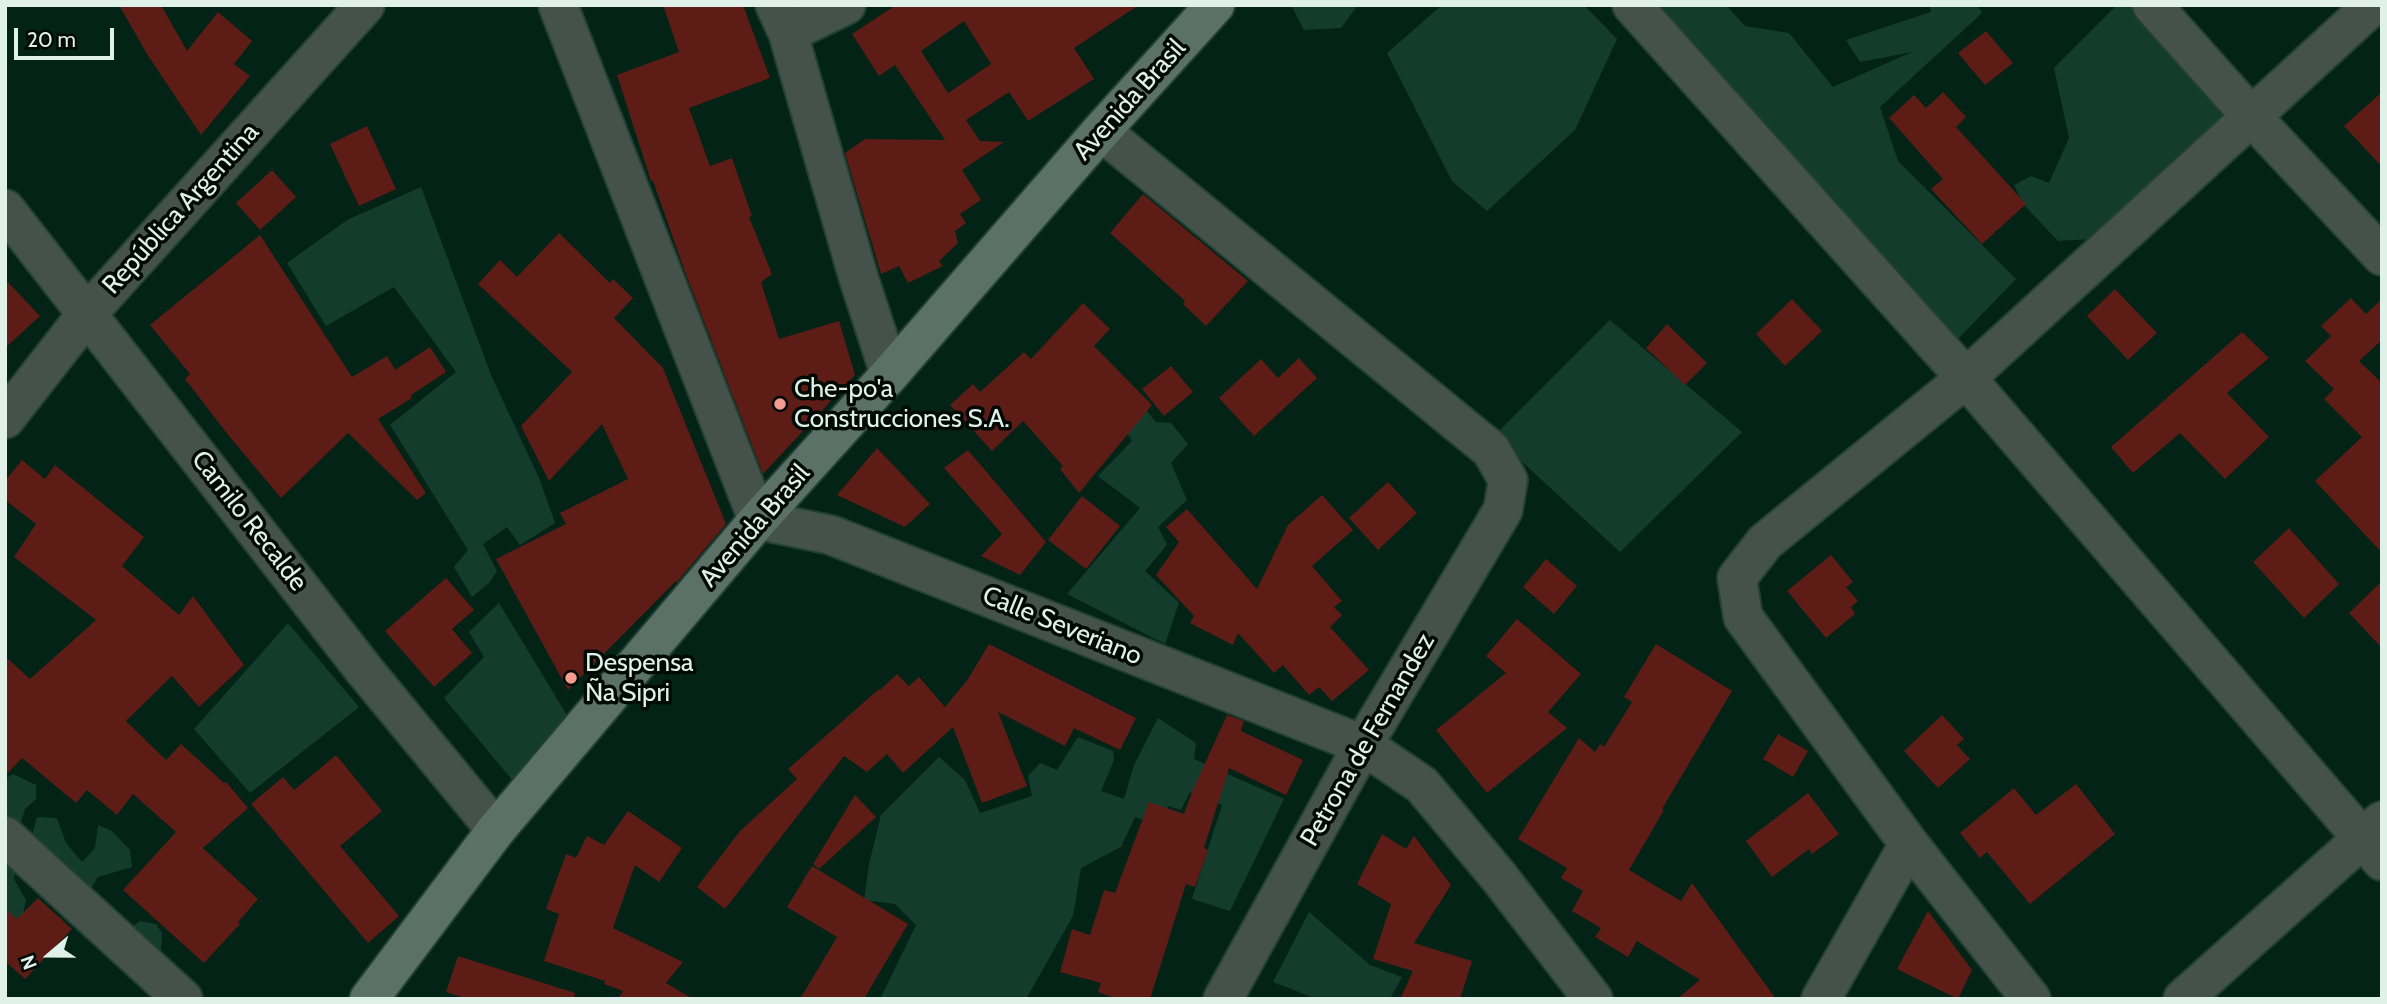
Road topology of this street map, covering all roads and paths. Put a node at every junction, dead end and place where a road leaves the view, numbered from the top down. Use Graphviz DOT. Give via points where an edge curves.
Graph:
graph roads {
  1 [pos="365,5"];
  2 [pos="558,5"];
  3 [pos="846,5"];
  4 [pos="1215,5"];
  5 [pos="1632,5"];
  6 [pos="2152,5"];
  7 [pos="2373,5"];
  8 [pos="782,19"];
  9 [pos="2251,116"];
  10 [pos="1101,131"];
  11 [pos="5,209"];
  12 [pos="2382,256"];
  13 [pos="87,314"];
  14 [pos="890,374"];
  15 [pos="1966,378"];
  16 [pos="5,419"];
  17 [pos="758,520"];
  18 [pos="1363,745"];
  19 [pos="496,830"];
  20 [pos="5,836"];
  21 [pos="2375,840"];
  22 [pos="1909,844"];
  23 [pos="183,999"];
  24 [pos="369,999"];
  25 [pos="1223,999"];
  26 [pos="1593,999"];
  27 [pos="1821,999"];
  28 [pos="2031,999"];
  29 [pos="2183,999"];
  1 -- 13 [label="street, República Argentina"];
  2 -- 17 [label="street"];
  3 -- 8 [label="street"];
  4 -- 10 [label="street, Avenida Brasil"];
  5 -- 15 [label="street"];
  6 -- 9 [label="street"];
  7 -- 9 [label="street"];
  8 -- 14 [label="street"];
  9 -- 12 [label="street"];
  9 -- 15 [label="street"];
  10 -- 14 [label="street, Avenida Brasil"];
  10 -- 18 [label="street, Petrona de Fernandez" via="1491,450 1508,480 1503,510"];
  11 -- 13 [label="street, Camilo Recalde"];
  13 -- 16 [label="street, República Argentina"];
  13 -- 19 [label="street, Camilo Recalde" via="365,671"];
  14 -- 17 [label="street, Avenida Brasil"];
  15 -- 21 [label="street"];
  15 -- 22 [label="street" via="1765,542 1737,578 1743,617"];
  17 -- 18 [label="street, Calle Severiano" via="831,535"];
  17 -- 19 [label="street, Avenida Brasil"];
  18 -- 25 [label="street, Petrona de Fernandez"];
  18 -- 26 [label="street, Calle Severiano" via="1422,785"];
  19 -- 24 [label="street, Avenida Brasil"];
  20 -- 23 [label="street"];
  21 -- 29 [label="street"];
  22 -- 27 [label="street"];
  22 -- 28 [label="street"];
}
